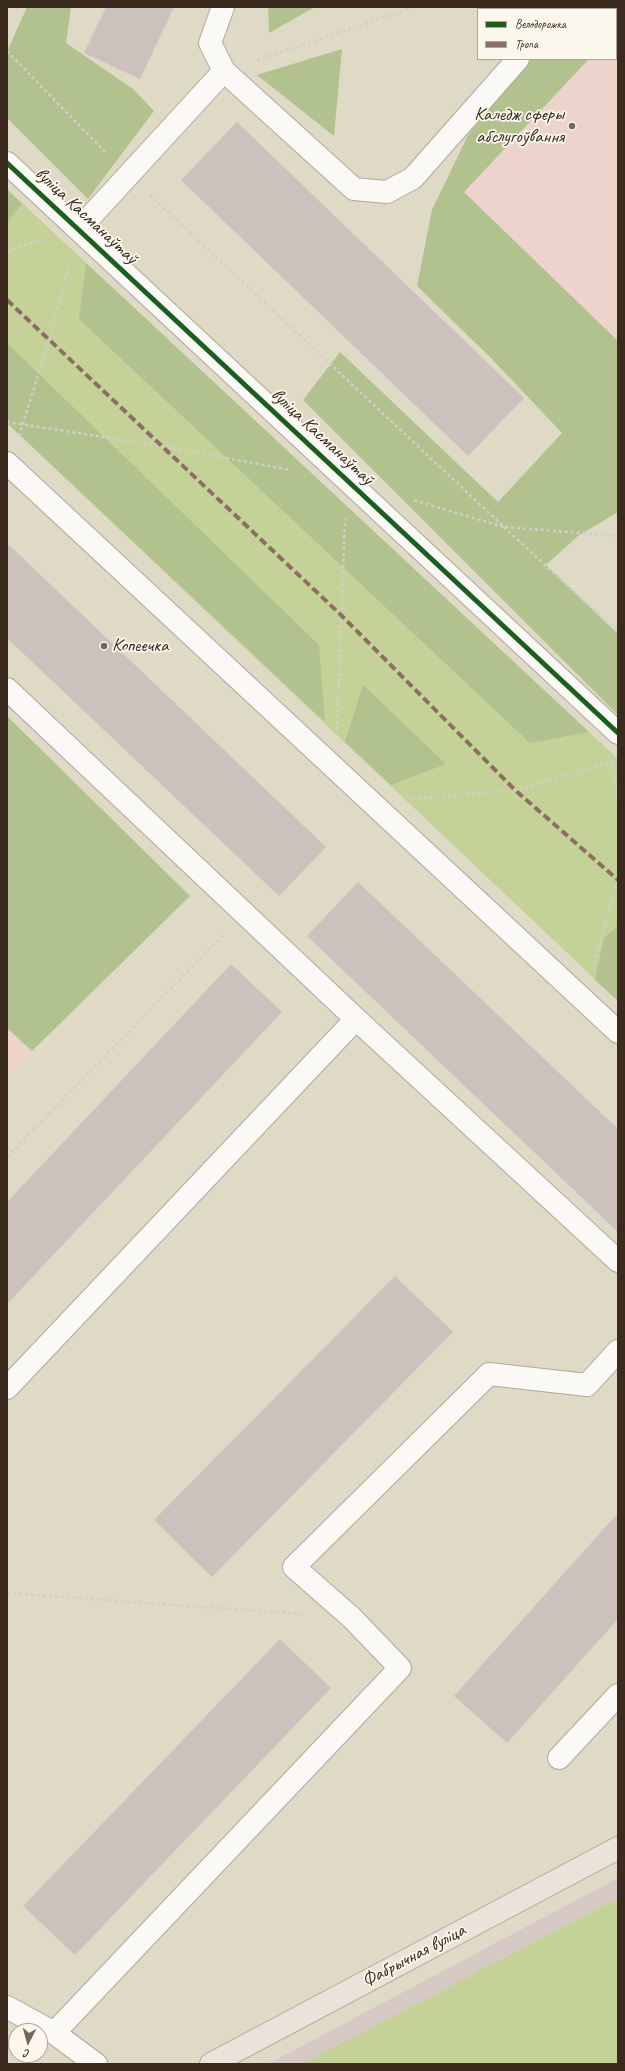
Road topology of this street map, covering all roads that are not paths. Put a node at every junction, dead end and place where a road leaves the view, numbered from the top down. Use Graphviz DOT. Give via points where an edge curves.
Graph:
graph roads {
  1 [pos="223,7"];
  2 [pos="517,60"];
  3 [pos="224,71"];
  4 [pos="7,163"];
  5 [pos="78,229"];
  6 [pos="9,465"];
  7 [pos="7,689"];
  8 [pos="618,733"];
  9 [pos="356,1019"];
  10 [pos="618,1032"];
  11 [pos="618,1261"];
  12 [pos="618,1351"];
  13 [pos="7,1388"];
  14 [pos="618,1695"];
  15 [pos="559,1758"];
  16 [pos="618,1848"];
  17 [pos="7,2007"];
  18 [pos="54,2033"];
  19 [pos="96,2064"];
  20 [pos="211,2064"];
  1 -- 3 [label="street" via="210,43"];
  2 -- 3 [label="street" via="413,178 387,192 354,189"];
  3 -- 5 [label="street"];
  4 -- 5 [label="street, вуліца Касманаўтаў"];
  5 -- 8 [label="street, вуліца Касманаўтаў"];
  6 -- 10 [label="street"];
  7 -- 9 [label="street"];
  9 -- 11 [label="street"];
  9 -- 13 [label="street"];
  12 -- 18 [label="street" via="587,1385 489,1374 294,1567 352,1618 400,1668"];
  14 -- 15 [label="street"];
  16 -- 20 [label="main road, Фабрычная вуліца"];
  17 -- 18 [label="street"];
  18 -- 19 [label="street"];
}
